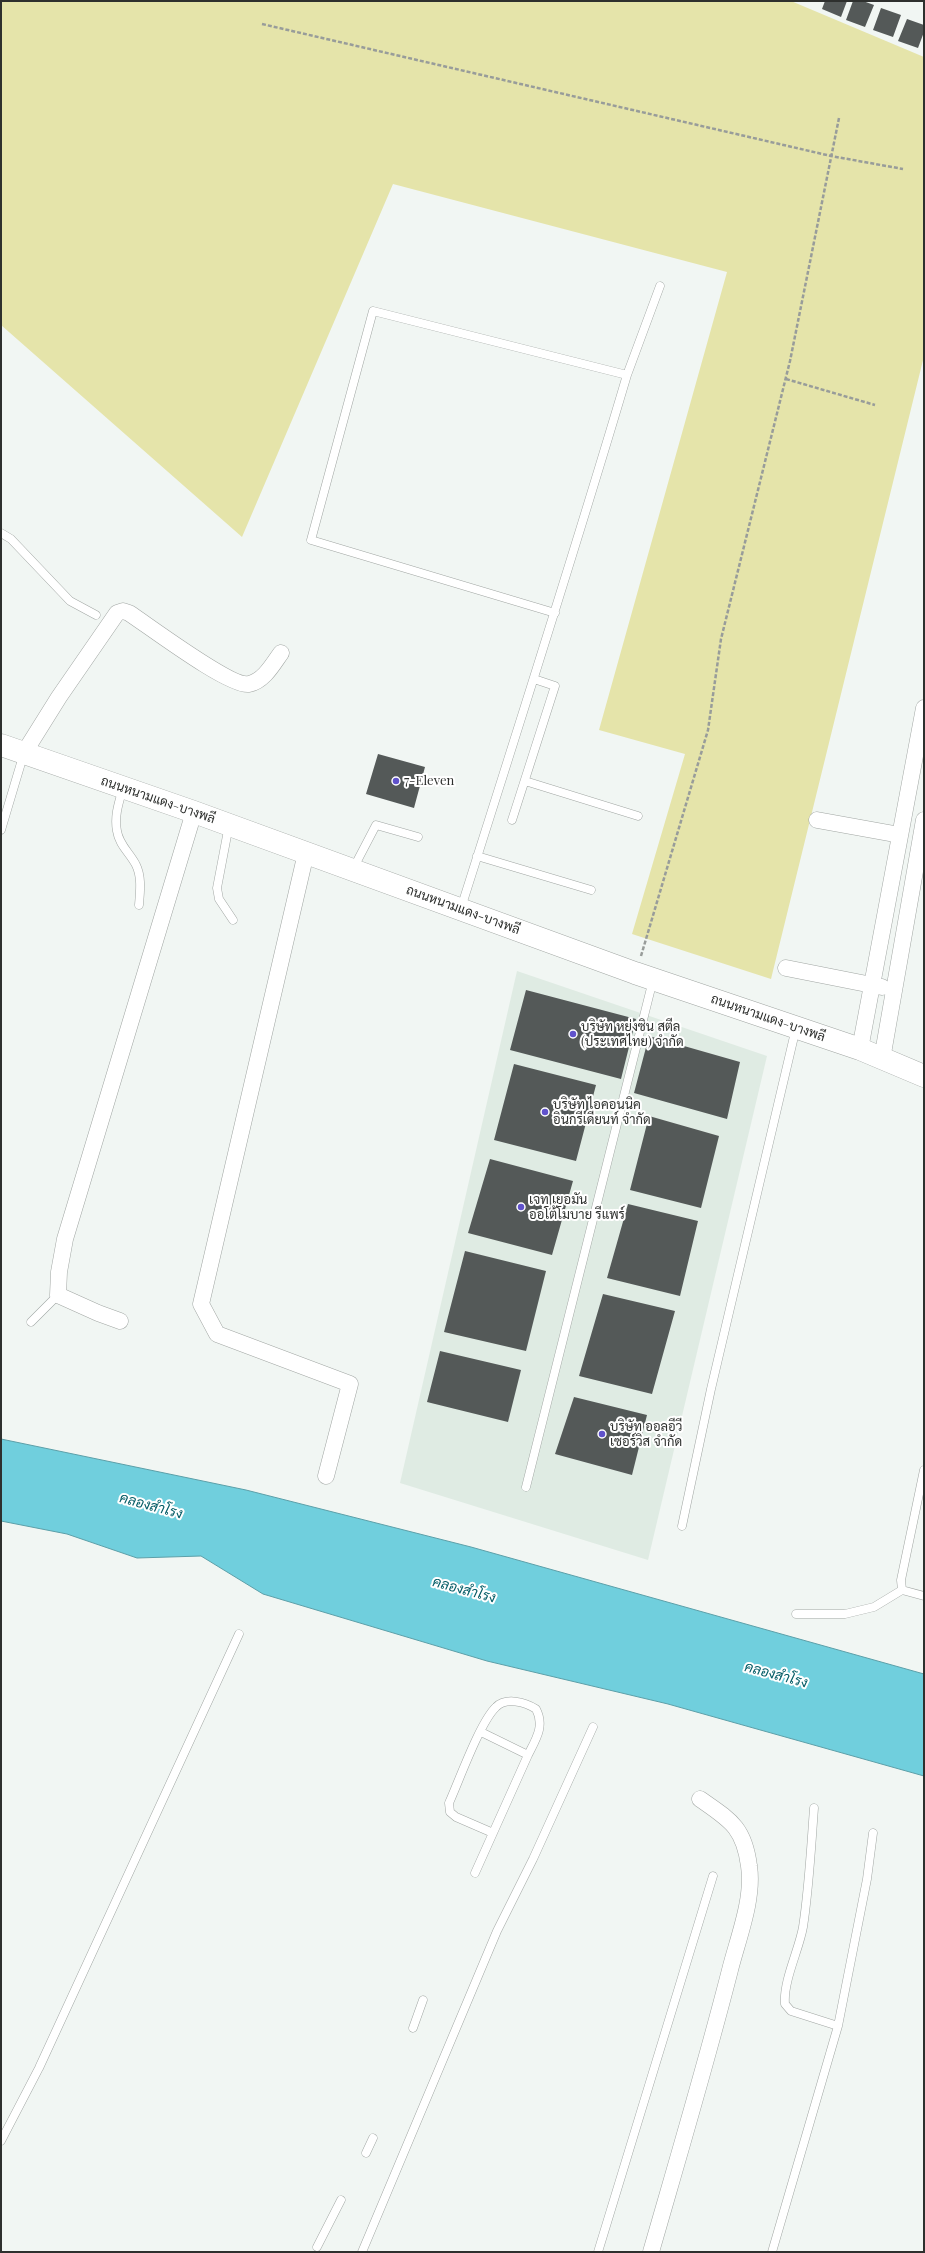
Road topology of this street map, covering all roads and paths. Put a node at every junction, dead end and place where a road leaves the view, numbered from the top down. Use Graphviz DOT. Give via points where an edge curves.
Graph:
graph roads {
  1 [pos="262,24"];
  2 [pos="839,118"];
  3 [pos="831,156"];
  4 [pos="903,169"];
  5 [pos="660,286"];
  6 [pos="627,375"];
  7 [pos="786,379"];
  8 [pos="875,405"];
  9 [pos="1,533"];
  10 [pos="555,613"];
  11 [pos="96,615"];
  12 [pos="281,652"];
  13 [pos="534,679"];
  14 [pos="924,708"];
  15 [pos="1,745"];
  16 [pos="24,753"];
  17 [pos="525,780"];
  18 [pos="123,788"];
  19 [pos="194,812"];
  20 [pos="638,816"];
  21 [pos="512,820"];
  22 [pos="817,820"];
  23 [pos="924,820"];
  24 [pos="229,825"];
  25 [pos="1,830"];
  26 [pos="900,835"];
  27 [pos="418,837"];
  28 [pos="306,853"];
  29 [pos="478,856"];
  30 [pos="352,870"];
  31 [pos="591,890"];
  32 [pos="140,905"];
  33 [pos="461,909"];
  34 [pos="233,920"];
  35 [pos="786,968"];
  36 [pos="644,976"];
  37 [pos="872,984"];
  38 [pos="895,989"];
  39 [pos="796,1028"];
  40 [pos="860,1049"];
  41 [pos="882,1059"];
  42 [pos="924,1076"];
  43 [pos="58,1295"];
  44 [pos="120,1321"];
  45 [pos="31,1322"];
  46 [pos="924,1470"];
  47 [pos="326,1476"];
  48 [pos="526,1487"];
  49 [pos="682,1526"];
  50 [pos="902,1590"];
  51 [pos="924,1596"];
  52 [pos="796,1614"];
  53 [pos="239,1634"];
  54 [pos="593,1727"];
  55 [pos="481,1732"];
  56 [pos="528,1755"];
  57 [pos="700,1799"];
  58 [pos="814,1808"];
  59 [pos="493,1833"];
  60 [pos="873,1833"];
  61 [pos="475,1873"];
  62 [pos="713,1876"];
  63 [pos="424,2000"];
  64 [pos="838,2026"];
  65 [pos="413,2028"];
  66 [pos="373,2138"];
  67 [pos="1,2141"];
  68 [pos="366,2153"];
  69 [pos="341,2200"];
  70 [pos="316,2247"];
  71 [pos="362,2252"];
  72 [pos="598,2252"];
  73 [pos="651,2252"];
  74 [pos="772,2252"];
  1 -- 3 [label="path"];
  2 -- 3 [label="path"];
  3 -- 4 [label="path"];
  3 -- 7 [label="path"];
  5 -- 6 [label="lane"];
  6 -- 10 [label="lane"];
  6 -- 10 [label="lane" via="372,311 311,540"];
  7 -- 8 [label="path"];
  7 -- 36 [label="path" via="721,639 708,730"];
  9 -- 11 [label="lane" via="11,539 70,601"];
  10 -- 13 [label="lane"];
  12 -- 16 [label="street" via="264,676 256,682 237,683 129,613 117,612"];
  13 -- 17 [label="lane" via="555,686"];
  13 -- 29 [label="lane"];
  14 -- 26 [label="street"];
  15 -- 16 [label="main road, ถนนหนามแดง-บางพลี"];
  16 -- 18 [label="main road, ถนนหนามแดง-บางพลี"];
  16 -- 25 [label="lane"];
  17 -- 20 [label="lane"];
  17 -- 21 [label="lane"];
  18 -- 19 [label="main road, ถนนหนามแดง-บางพลี"];
  18 -- 32 [label="lane" via="116,816 116,830 138,870"];
  19 -- 24 [label="main road, ถนนหนามแดง-บางพลี"];
  19 -- 43 [label="street" via="65,1240"];
  22 -- 26 [label="street"];
  23 -- 38 [label="street"];
  24 -- 28 [label="main road, ถนนหนามแดง-บางพลี"];
  24 -- 34 [label="lane" via="217,888 219,899"];
  26 -- 37 [label="street"];
  27 -- 30 [label="lane" via="376,825"];
  28 -- 30 [label="main road, ถนนหนามแดง-บางพลี"];
  28 -- 47 [label="street" via="201,1304 217,1334 350,1384"];
  29 -- 31 [label="lane"];
  29 -- 33 [label="lane"];
  30 -- 33 [label="main road, ถนนหนามแดง-บางพลี"];
  33 -- 36 [label="main road, ถนนหนามแดง-บางพลี"];
  35 -- 37 [label="street"];
  36 -- 39 [label="main road, ถนนหนามแดง-บางพลี"];
  36 -- 48 [label="lane"];
  37 -- 38 [label="street"];
  37 -- 40 [label="street"];
  38 -- 41 [label="street"];
  39 -- 40 [label="main road, ถนนหนามแดง-บางพลี"];
  39 -- 49 [label="lane" via="711,1388"];
  40 -- 41 [label="main road, ถนนหนามแดง-บางพลี"];
  41 -- 42 [label="main road, ถนนหนามแดง-บางพลี"];
  43 -- 44 [label="street"];
  43 -- 45 [label="lane"];
  46 -- 50 [label="lane" via="901,1580"];
  50 -- 51 [label="lane"];
  50 -- 52 [label="lane" via="874,1607 845,1614"];
  53 -- 67 [label="lane" via="39,2068"];
  54 -- 71 [label="lane" via="498,1931"];
  55 -- 56 [label="lane"];
  55 -- 56 [label="lane" via="496,1707 504,1703 528,1704 536,1709 540,1716 540,1725"];
  55 -- 59 [label="lane" via="449,1803 450,1812"];
  56 -- 59 [label="lane"];
  57 -- 73 [label="street" via="739,1829 750,1867 750,1885 724,1994"];
  58 -- 64 [label="lane" via="807,1900 785,1999 791,2011"];
  59 -- 61 [label="lane"];
  60 -- 64 [label="lane" via="867,1879"];
  62 -- 72 [label="lane"];
  63 -- 65 [label="lane"];
  64 -- 74 [label="lane"];
  66 -- 68 [label="lane"];
  69 -- 70 [label="lane"];
}
